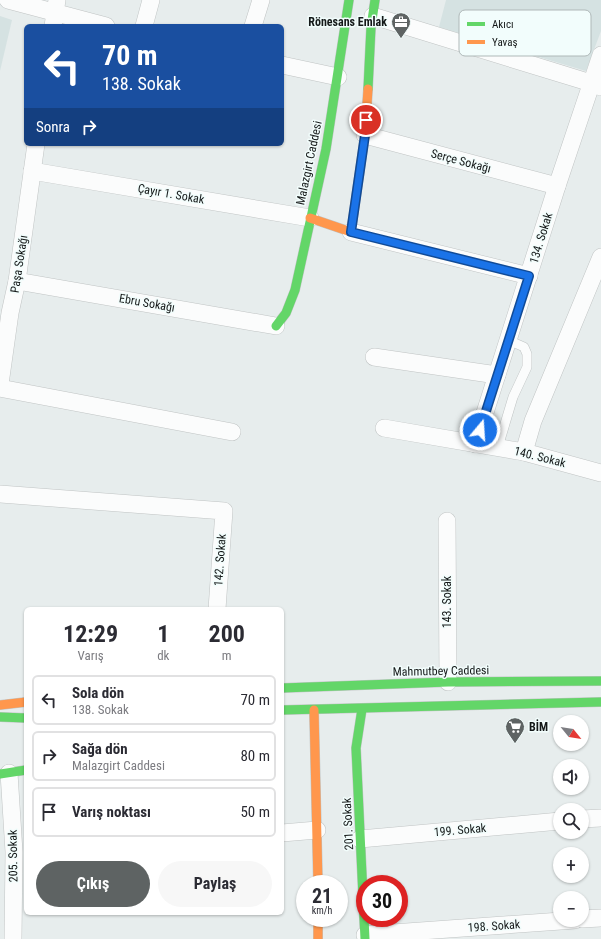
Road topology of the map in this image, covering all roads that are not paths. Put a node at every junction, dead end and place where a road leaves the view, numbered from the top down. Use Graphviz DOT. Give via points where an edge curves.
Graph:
graph roads {
  1 [pos="8,0"];
  2 [pos="151,0"];
  3 [pos="262,0"];
  4 [pos="349,0"];
  5 [pos="374,8"];
  6 [pos="55,13"];
  7 [pos="98,24"];
  8 [pos="145,24"];
  9 [pos="254,24"];
  10 [pos="459,37"];
  11 [pos="601,55"];
  12 [pos="512,56"];
  13 [pos="284,65"];
  14 [pos="338,77"];
  15 [pos="596,85"];
  16 [pos="365,135"];
  17 [pos="36,146"];
  18 [pos="32,171"];
  19 [pos="557,186"];
  20 [pos="310,218"];
  21 [pos="351,232"];
  22 [pos="601,257"];
  23 [pos="529,276"];
  24 [pos="17,281"];
  25 [pos="5,313"];
  26 [pos="276,326"];
  27 [pos="508,340"];
  28 [pos="374,357"];
  29 [pos="1,367"];
  30 [pos="497,375"];
  31 [pos="0,384"];
  32 [pos="0,388"];
  33 [pos="384,428"];
  34 [pos="232,432"];
  35 [pos="475,444"];
  36 [pos="498,447"];
  37 [pos="524,452"];
  38 [pos="601,473"];
  39 [pos="0,494"];
  40 [pos="447,521"];
  41 [pos="217,607"];
  42 [pos="601,682"];
  43 [pos="284,688"];
  44 [pos="448,688"];
  45 [pos="24,702"];
  46 [pos="601,702"];
  47 [pos="0,705"];
  48 [pos="449,706"];
  49 [pos="362,709"];
  50 [pos="284,710"];
  51 [pos="314,710"];
  52 [pos="0,717"];
  53 [pos="24,718"];
  54 [pos="24,770"];
  55 [pos="4,774"];
  56 [pos="601,818"];
  57 [pos="589,819"];
  58 [pos="553,822"];
  59 [pos="317,830"];
  60 [pos="284,833"];
  61 [pos="360,839"];
  62 [pos="13,853"];
  63 [pos="318,875"];
  64 [pos="601,918"];
  65 [pos="589,919"];
  66 [pos="553,922"];
  67 [pos="318,927"];
  68 [pos="365,937"];
  69 [pos="13,939"];
  70 [pos="318,939"];
  1 -- 6 [label="street"];
  2 -- 8 [label="street"];
  3 -- 9 [label="street"];
  4 -- 14 [label="main road, Malazgirt Caddesi"];
  5 -- 10 [label="street"];
  5 -- 16 [label="main road"];
  6 -- 7 [label="street"];
  11 -- 15 [label="street, 134. Sokak"];
  12 -- 15 [label="street"];
  13 -- 14 [label="street"];
  14 -- 20 [label="main road, Malazgirt Caddesi" via="326,149"];
  15 -- 19 [label="street, 134. Sokak"];
  16 -- 19 [label="street, Serçe Sokağı"];
  16 -- 21 [label="main road"];
  17 -- 18 [label="street, Paşa Sokağı"];
  18 -- 20 [label="street, Çayır 1. Sokak"];
  18 -- 24 [label="street, Paşa Sokağı"];
  19 -- 23 [label="street, 134. Sokak"];
  20 -- 21 [label="main road"];
  20 -- 26 [label="main road, Malazgirt Caddesi" via="295,290 286,313"];
  21 -- 23 [label="street"];
  22 -- 37 [label="street" via="533,421"];
  23 -- 27 [label="street, 134. Sokak"];
  24 -- 25 [label="street, Paşa Sokağı"];
  24 -- 26 [label="street, Ebru Sokağı"];
  25 -- 29 [label="street, Paşa Sokağı"];
  27 -- 30 [label="street, 134. Sokak"];
  27 -- 36 [label="lane" via="524,346 527,367 513,397"];
  28 -- 30 [label="street"];
  29 -- 31 [label="street, Paşa Sokağı"];
  30 -- 35 [label="street, 134. Sokak"];
  32 -- 34 [label="street"];
  33 -- 35 [label="street, 140. Sokak"];
  35 -- 36 [label="street, 140. Sokak"];
  36 -- 37 [label="street, 140. Sokak"];
  37 -- 38 [label="street, 140. Sokak"];
  39 -- 41 [label="street, 142. Sokak" via="224,512"];
  40 -- 44 [label="street, 143. Sokak"];
  42 -- 44 [label="main road, Mahmutbey Caddesi"];
  43 -- 44 [label="main road, Mahmutbey Caddesi"];
  44 -- 48 [label="main road"];
  45 -- 47 [label="main road"];
  46 -- 48 [label="main road"];
  48 -- 49 [label="main road"];
  49 -- 51 [label="main road"];
  49 -- 61 [label="main road, 201. Sokak" via="356,748"];
  50 -- 51 [label="main road"];
  51 -- 59 [label="main road"];
  52 -- 53 [label="main road"];
  54 -- 55 [label="main road"];
  55 -- 62 [label="street, 205. Sokak"];
  56 -- 57 [label="street"];
  58 -- 61 [label="street, 199. Sokak"];
  59 -- 60 [label="street"];
  59 -- 63 [label="main road"];
  61 -- 68 [label="main road, 201. Sokak"];
  62 -- 69 [label="street, 205. Sokak"];
  64 -- 65 [label="street"];
  66 -- 68 [label="street, 198. Sokak"];
  67 -- 70 [label="main road"];
}
